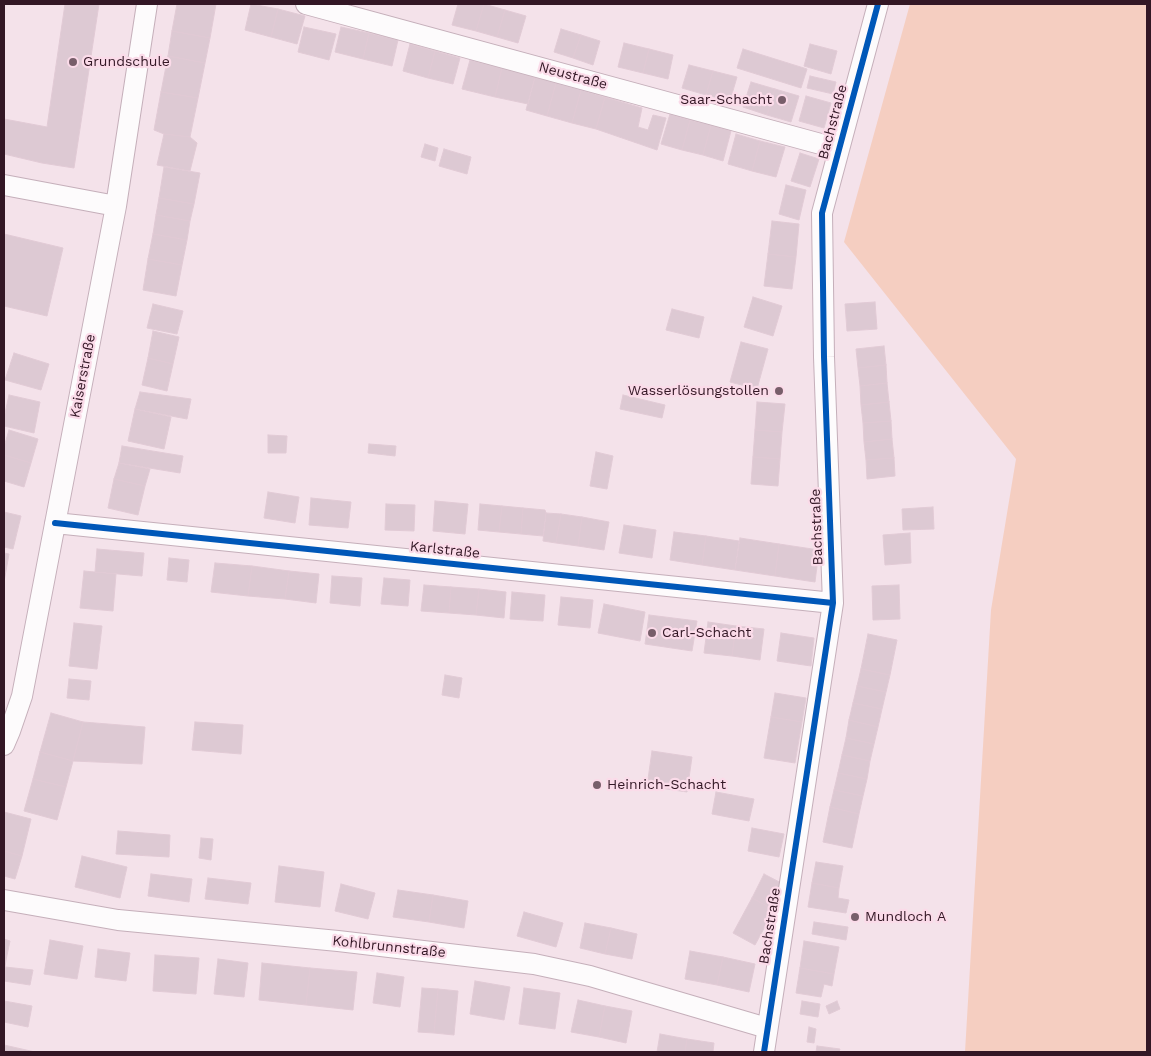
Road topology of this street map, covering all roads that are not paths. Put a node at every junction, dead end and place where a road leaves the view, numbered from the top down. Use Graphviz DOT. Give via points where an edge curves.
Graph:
graph roads {
  1 [pos="147,4"];
  2 [pos="306,4"];
  3 [pos="878,4"];
  4 [pos="839,149"];
  5 [pos="4,185"];
  6 [pos="116,206"];
  7 [pos="55,523"];
  8 [pos="833,602"];
  9 [pos="4,745"];
  10 [pos="4,900"];
  11 [pos="768,1028"];
  12 [pos="764,1052"];
  1 -- 6 [label="street, Kaiserstraße"];
  2 -- 4 [label="street, Neustraße"];
  3 -- 4 [label="street, Bachstraße"];
  4 -- 8 [label="street, Bachstraße" via="822,213"];
  5 -- 6 [label="street"];
  6 -- 7 [label="street, Kaiserstraße"];
  7 -- 8 [label="street, Karlstraße"];
  7 -- 9 [label="street, Kaiserstraße" via="22,696"];
  8 -- 11 [label="street, Bachstraße"];
  10 -- 11 [label="street, Kohlbrunnstraße" via="118,920 534,964 590,976"];
  11 -- 12 [label="street, Bachstraße"];
}
